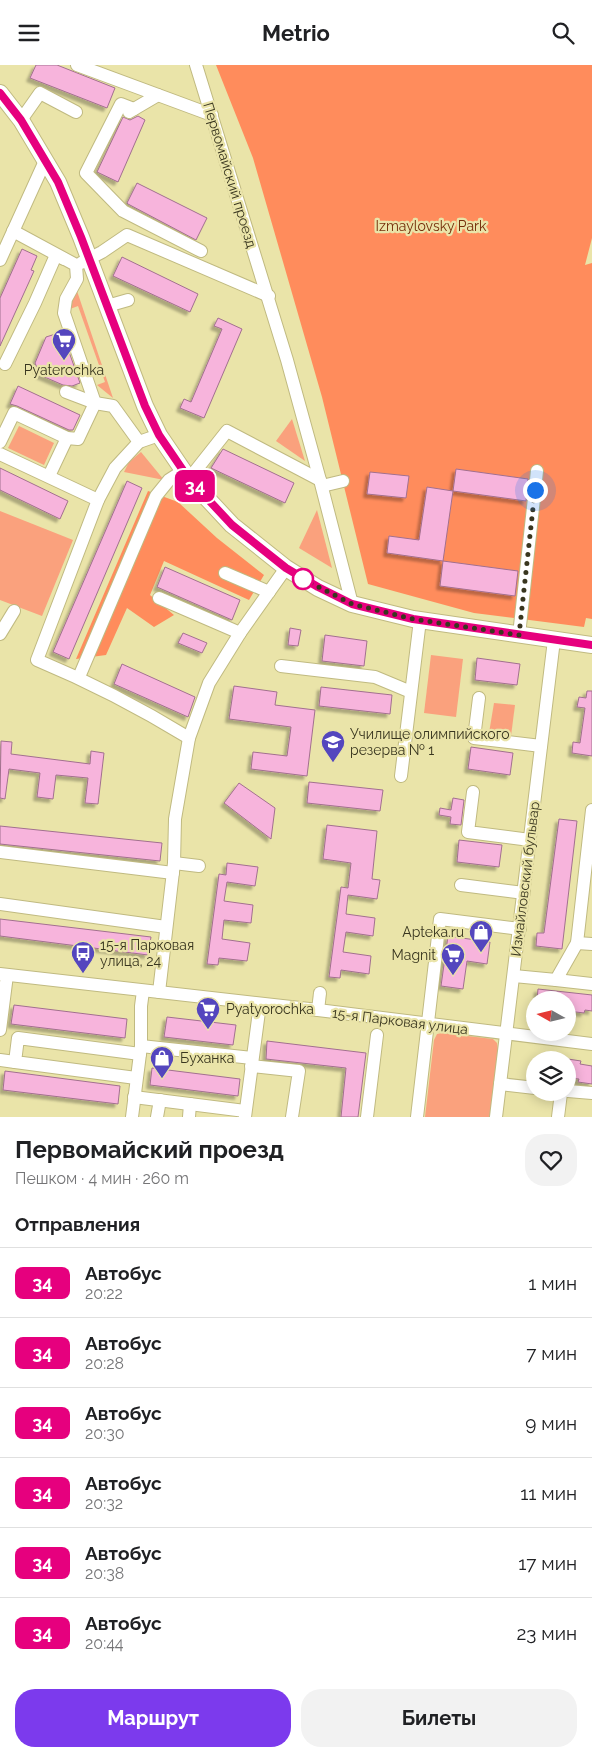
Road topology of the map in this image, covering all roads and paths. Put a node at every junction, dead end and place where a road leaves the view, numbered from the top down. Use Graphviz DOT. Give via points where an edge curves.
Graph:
graph roads {
  1 [pos="77,65"];
  2 [pos="196,65"];
  3 [pos="0,93"];
  4 [pos="158,95"];
  5 [pos="76,112"];
  6 [pos="212,115"];
  7 [pos="21,120"];
  8 [pos="45,161"];
  9 [pos="13,231"];
  10 [pos="201,251"];
  11 [pos="1,255"];
  12 [pos="56,255"];
  13 [pos="82,262"];
  14 [pos="268,296"];
  15 [pos="128,300"];
  16 [pos="107,306"];
  17 [pos="5,365"];
  18 [pos="66,391"];
  19 [pos="95,403"];
  20 [pos="159,435"];
  21 [pos="66,438"];
  22 [pos="0,442"];
  23 [pos="139,442"];
  24 [pos="0,454"];
  25 [pos="537,471"];
  26 [pos="186,475"];
  27 [pos="49,476"];
  28 [pos="343,481"];
  29 [pos="321,483"];
  30 [pos="98,500"];
  31 [pos="286,568"];
  32 [pos="225,573"];
  33 [pos="269,592"];
  34 [pos="159,598"];
  35 [pos="352,604"];
  36 [pos="14,611"];
  37 [pos="420,621"];
  38 [pos="240,633"];
  39 [pos="0,634"];
  40 [pos="519,635"];
  41 [pos="554,640"];
  42 [pos="592,645"];
  43 [pos="281,666"];
  44 [pos="79,677"];
  45 [pos="411,692"];
  46 [pos="479,698"];
  47 [pos="189,738"];
  48 [pos="541,746"];
  49 [pos="401,776"];
  50 [pos="473,792"];
  51 [pos="592,810"];
  52 [pos="530,840"];
  53 [pos="0,852"];
  54 [pos="589,856"];
  55 [pos="199,866"];
  56 [pos="173,868"];
  57 [pos="588,875"];
  58 [pos="461,885"];
  59 [pos="524,893"];
  60 [pos="0,904"];
  61 [pos="166,927"];
  62 [pos="520,929"];
  63 [pos="577,943"];
  64 [pos="592,944"];
  65 [pos="4,975"];
  66 [pos="514,976"];
  67 [pos="556,980"];
  68 [pos="592,984"];
  69 [pos="143,991"];
  70 [pos="159,992"];
  71 [pos="320,993"];
  72 [pos="260,1004"];
  73 [pos="318,1010"];
  74 [pos="428,1024"];
  75 [pos="0,1030"];
  76 [pos="506,1034"];
  77 [pos="377,1035"];
  78 [pos="592,1044"];
  79 [pos="140,1049"];
  80 [pos="0,1060"];
  81 [pos="15,1062"];
  82 [pos="252,1062"];
  83 [pos="136,1078"];
  84 [pos="500,1084"];
  85 [pos="526,1086"];
  86 [pos="576,1092"];
  87 [pos="592,1093"];
  88 [pos="134,1097"];
  89 [pos="160,1100"];
  90 [pos="560,1101"];
  91 [pos="190,1111"];
  92 [pos="245,1114"];
  93 [pos="132,1117"];
  94 [pos="157,1117"];
  95 [pos="292,1117"];
  96 [pos="367,1117"];
  97 [pos="417,1117"];
  98 [pos="496,1117"];
  99 [pos="558,1117"];
  1 -- 4 [label="street"];
  2 -- 6 [label="street, Первомайский проезд"];
  3 -- 7 [label="main road"];
  4 -- 6 [label="street"];
  4 -- 10 [label="street" via="131,111 121,104 86,173 123,211"];
  5 -- 7 [label="street" via="40,93"];
  6 -- 14 [label="street, Первомайский проезд"];
  7 -- 8 [label="main road"];
  8 -- 9 [label="street"];
  8 -- 13 [label="main road" via="67,203"];
  9 -- 11 [label="street"];
  9 -- 12 [label="street"];
  12 -- 13 [label="street"];
  12 -- 17 [label="street"];
  13 -- 14 [label="street" via="127,235"];
  13 -- 16 [label="main road"];
  13 -- 19 [label="street" via="78,279 66,299 64,313"];
  14 -- 29 [label="street, Первомайский проезд"];
  15 -- 16 [label="street"];
  16 -- 20 [label="main road"];
  18 -- 19 [label="street"];
  19 -- 21 [label="street" via="78,439"];
  19 -- 23 [label="street" via="113,406"];
  20 -- 23 [label="street"];
  20 -- 26 [label="main road"];
  21 -- 22 [label="street" via="14,413"];
  21 -- 27 [label="street"];
  23 -- 30 [label="street" via="115,468"];
  24 -- 27 [label="street"];
  25 -- 40 [label="street"];
  26 -- 29 [label="street" via="227,431"];
  26 -- 31 [label="main road" via="232,525"];
  26 -- 44 [label="street" via="169,480 156,496"];
  27 -- 30 [label="street"];
  28 -- 29 [label="street"];
  29 -- 35 [label="street, Первомайский проезд"];
  30 -- 44 [label="street" via="37,660"];
  31 -- 33 [label="street"];
  31 -- 35 [label="main road"];
  32 -- 33 [label="street"];
  33 -- 38 [label="street"];
  34 -- 38 [label="street"];
  35 -- 37 [label="main road"];
  36 -- 39 [label="street"];
  37 -- 40 [label="main road"];
  37 -- 45 [label="street"];
  38 -- 47 [label="street" via="209,683"];
  40 -- 41 [label="main road"];
  41 -- 42 [label="main road"];
  41 -- 48 [label="street, Измайловский бульвар"];
  43 -- 45 [label="street" via="375,677"];
  44 -- 47 [label="street"];
  45 -- 49 [label="street"];
  46 -- 48 [label="street" via="474,739"];
  47 -- 56 [label="street" via="175,819"];
  48 -- 52 [label="street, Измайловский бульвар"];
  50 -- 52 [label="street" via="468,832"];
  51 -- 54 [label="street"];
  52 -- 59 [label="street, Измайловский бульвар"];
  53 -- 56 [label="street"];
  54 -- 57 [label="street"];
  55 -- 56 [label="street"];
  56 -- 61 [label="street"];
  57 -- 63 [label="street"];
  58 -- 59 [label="street"];
  59 -- 62 [label="street, Измайловский бульвар"];
  60 -- 61 [label="street"];
  61 -- 70 [label="street"];
  62 -- 66 [label="street, Измайловский бульвар"];
  62 -- 74 [label="street" via="440,919"];
  63 -- 64 [label="street"];
  63 -- 67 [label="street"];
  65 -- 69 [label="street, 15-я Парковая улица"];
  65 -- 75 [label="street"];
  66 -- 67 [label="street"];
  66 -- 76 [label="street, Измайловский бульвар"];
  67 -- 68 [label="street"];
  69 -- 70 [label="street, 15-я Парковая улица"];
  69 -- 79 [label="street"];
  70 -- 72 [label="street, 15-я Парковая улица"];
  71 -- 73 [label="street"];
  72 -- 73 [label="street, 15-я Парковая улица"];
  72 -- 82 [label="street"];
  73 -- 74 [label="street, 15-я Парковая улица"];
  74 -- 76 [label="street, 15-я Парковая улица"];
  74 -- 97 [label="street"];
  76 -- 78 [label="street, 15-я Парковая улица"];
  76 -- 84 [label="street, Измайловский бульвар"];
  77 -- 96 [label="street"];
  79 -- 81 [label="street" via="18,1038"];
  79 -- 82 [label="street"];
  79 -- 83 [label="street"];
  80 -- 81 [label="street"];
  81 -- 83 [label="street"];
  82 -- 92 [label="street"];
  82 -- 95 [label="street" via="298,1071"];
  83 -- 88 [label="street"];
  84 -- 85 [label="street"];
  84 -- 98 [label="street, Измайловский бульвар"];
  86 -- 87 [label="street"];
  88 -- 89 [label="street"];
  88 -- 93 [label="street"];
  89 -- 91 [label="street"];
  89 -- 94 [label="street"];
  90 -- 99 [label="street"];
  91 -- 92 [label="street"];
}
